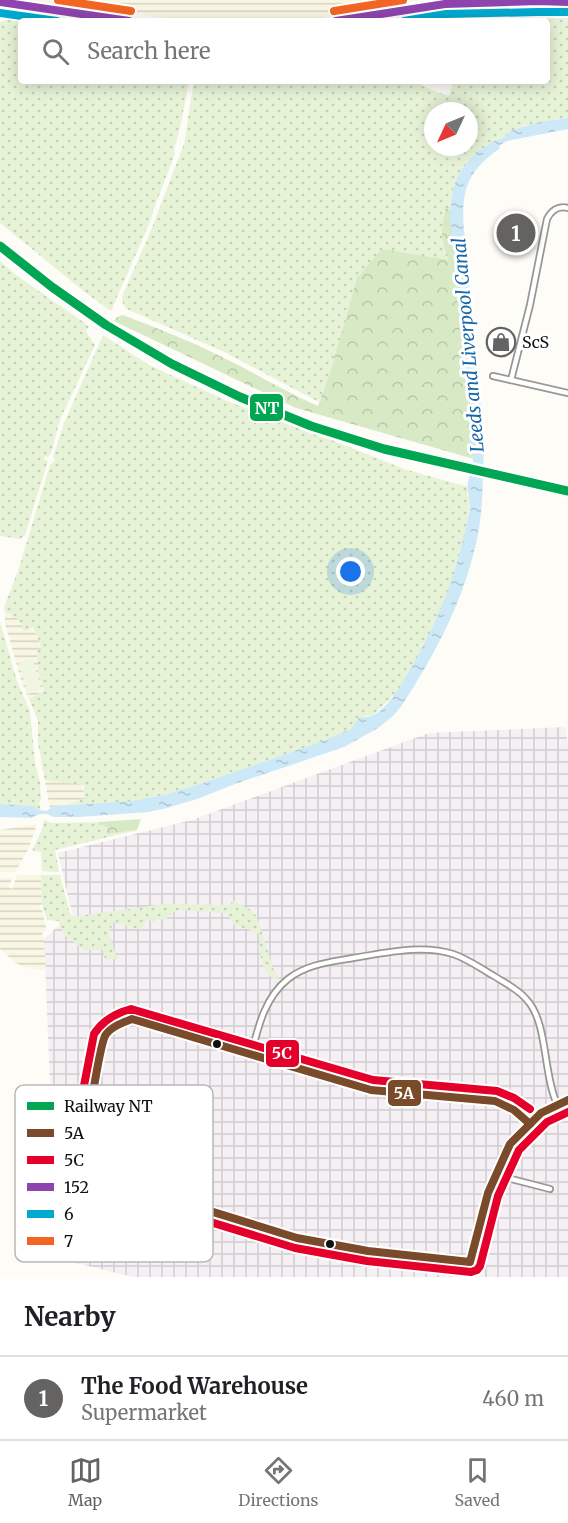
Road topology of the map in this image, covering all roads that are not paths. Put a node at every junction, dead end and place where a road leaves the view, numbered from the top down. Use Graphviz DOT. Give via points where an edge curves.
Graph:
graph roads {
  1 [pos="539,0"];
  2 [pos="0,2"];
  3 [pos="568,2"];
  4 [pos="109,18"];
  5 [pos="355,18"];
  6 [pos="568,208"];
  7 [pos="493,376"];
  8 [pos="511,380"];
  9 [pos="568,393"];
  10 [pos="251,1055"];
  11 [pos="94,1085"];
  12 [pos="568,1100"];
  13 [pos="557,1104"];
  14 [pos="530,1124"];
  15 [pos="496,1175"];
  16 [pos="550,1189"];
  17 [pos="213,1212"];
  18 [pos="470,1262"];
  19 [pos="467,1277"];
  1 -- 3 [label="main road"];
  1 -- 5 [label="main road" via="445,4"];
  2 -- 4 [label="main road"];
  6 -- 8 [label="street" via="556,209 547,219"];
  7 -- 8 [label="street"];
  8 -- 9 [label="street"];
  10 -- 11 [label="street" via="132,1018 106,1033"];
  10 -- 13 [label="street" via="268,1003 295,974 321,964 399,950 445,952 477,965 531,1004 539,1022"];
  10 -- 14 [label="street" via="371,1090 495,1101 510,1107"];
  12 -- 13 [label="street"];
  13 -- 14 [label="street"];
  14 -- 15 [label="street" via="510,1144"];
  15 -- 16 [label="street"];
  15 -- 18 [label="street"];
  17 -- 18 [label="street" via="297,1238 368,1251"];
  18 -- 19 [label="street"];
}
